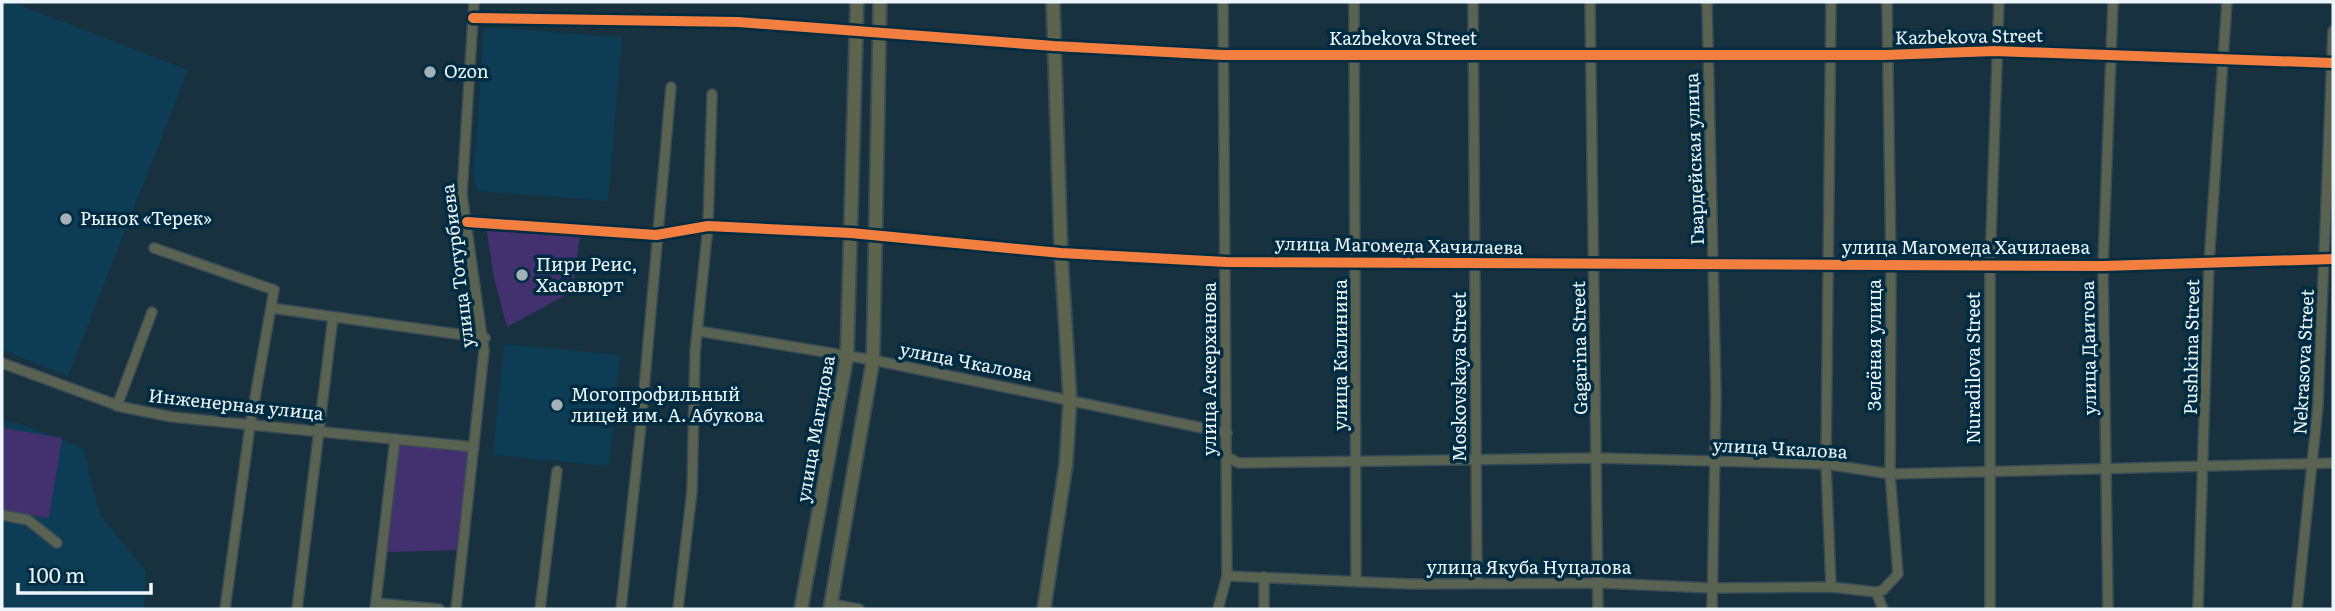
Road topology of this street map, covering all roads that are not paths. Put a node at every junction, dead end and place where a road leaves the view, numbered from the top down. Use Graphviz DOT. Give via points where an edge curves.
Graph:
graph roads {
  1 [pos="474,2"];
  2 [pos="857,2"];
  3 [pos="880,2"];
  4 [pos="1054,2"];
  5 [pos="1223,2"];
  6 [pos="1354,2"];
  7 [pos="1473,2"];
  8 [pos="1590,2"];
  9 [pos="1707,2"];
  10 [pos="1831,2"];
  11 [pos="1887,2"];
  12 [pos="1999,2"];
  13 [pos="2113,2"];
  14 [pos="2227,2"];
  15 [pos="473,18"];
  16 [pos="856,30"];
  17 [pos="880,31"];
  18 [pos="2333,31"];
  19 [pos="1054,46"];
  20 [pos="1995,51"];
  21 [pos="1831,54"];
  22 [pos="1223,55"];
  23 [pos="1591,55"];
  24 [pos="1707,55"];
  25 [pos="1886,55"];
  26 [pos="2111,55"];
  27 [pos="1354,56"];
  28 [pos="1474,57"];
  29 [pos="2224,57"];
  30 [pos="2332,63"];
  31 [pos="671,87"];
  32 [pos="712,94"];
  33 [pos="467,222"];
  34 [pos="708,226"];
  35 [pos="851,233"];
  36 [pos="656,235"];
  37 [pos="876,236"];
  38 [pos="154,248"];
  39 [pos="1061,253"];
  40 [pos="2330,259"];
  41 [pos="1226,262"];
  42 [pos="2209,263"];
  43 [pos="1356,264"];
  44 [pos="1475,265"];
  45 [pos="1595,266"];
  46 [pos="1715,266"];
  47 [pos="1828,266"];
  48 [pos="1891,266"];
  49 [pos="1990,266"];
  50 [pos="2103,266"];
  51 [pos="271,308"];
  52 [pos="152,312"];
  53 [pos="333,317"];
  54 [pos="698,331"];
  55 [pos="485,338"];
  56 [pos="847,356"];
  57 [pos="873,360"];
  58 [pos="2,363"];
  59 [pos="1070,399"];
  60 [pos="117,406"];
  61 [pos="250,426"];
  62 [pos="320,430"];
  63 [pos="1227,433"];
  64 [pos="395,439"];
  65 [pos="474,447"];
  66 [pos="1227,457"];
  67 [pos="1597,458"];
  68 [pos="1476,460"];
  69 [pos="1356,462"];
  70 [pos="1715,462"];
  71 [pos="2314,463"];
  72 [pos="2333,463"];
  73 [pos="1826,464"];
  74 [pos="2205,466"];
  75 [pos="2107,468"];
  76 [pos="556,471"];
  77 [pos="1989,471"];
  78 [pos="1890,474"];
  79 [pos="2,515"];
  80 [pos="57,543"];
  81 [pos="1227,576"];
  82 [pos="1264,577"];
  83 [pos="1356,582"];
  84 [pos="1477,583"];
  85 [pos="1600,583"];
  86 [pos="1712,587"];
  87 [pos="1831,587"];
  88 [pos="1876,592"];
  89 [pos="375,606"];
  90 [pos="831,606"];
  91 [pos="225,609"];
  92 [pos="297,609"];
  93 [pos="439,609"];
  94 [pos="456,609"];
  95 [pos="540,609"];
  96 [pos="621,609"];
  97 [pos="678,609"];
  98 [pos="801,609"];
  99 [pos="859,609"];
  100 [pos="1044,609"];
  101 [pos="1218,609"];
  102 [pos="1264,609"];
  103 [pos="1598,609"];
  104 [pos="1712,609"];
  105 [pos="1884,609"];
  106 [pos="1990,609"];
  107 [pos="2108,609"];
  108 [pos="2198,609"];
  109 [pos="2297,609"];
  1 -- 15 [label="street, улица Тотурбиева"];
  2 -- 16 [label="main road, улица Магидова"];
  3 -- 17 [label="main road"];
  4 -- 19 [label="main road"];
  5 -- 22 [label="street, улица Аскерханова"];
  6 -- 27 [label="street, улица Калинина"];
  7 -- 28 [label="street, Moskovskaya Street"];
  8 -- 23 [label="street, Gagarina Street"];
  9 -- 24 [label="street, Гвардейская улица"];
  10 -- 21 [label="street"];
  11 -- 25 [label="street, Зелёная улица"];
  12 -- 20 [label="street, Nuradilova Street"];
  13 -- 26 [label="street, улица Даитова"];
  14 -- 29 [label="street, Pushkina Street"];
  15 -- 16 [label="street, Kazbekova Street" via="738,22"];
  15 -- 33 [label="street, улица Тотурбиева" via="462,194"];
  16 -- 17 [label="street, Kazbekova Street"];
  16 -- 35 [label="main road, улица Магидова"];
  17 -- 19 [label="street, Kazbekova Street"];
  17 -- 37 [label="main road"];
  18 -- 30 [label="street, Nekrasova Street"];
  19 -- 22 [label="street, Kazbekova Street"];
  19 -- 39 [label="main road"];
  20 -- 25 [label="street, Kazbekova Street"];
  20 -- 26 [label="street, Kazbekova Street"];
  20 -- 49 [label="street, Nuradilova Street"];
  21 -- 24 [label="street, Kazbekova Street"];
  21 -- 25 [label="street, Kazbekova Street"];
  21 -- 47 [label="street"];
  22 -- 27 [label="street, Kazbekova Street"];
  22 -- 41 [label="street, улица Аскерханова"];
  23 -- 24 [label="street, Kazbekova Street"];
  23 -- 28 [label="street, Kazbekova Street"];
  23 -- 45 [label="street, Gagarina Street"];
  24 -- 46 [label="street, Гвардейская улица"];
  25 -- 48 [label="street, Зелёная улица"];
  26 -- 29 [label="street, Kazbekova Street"];
  26 -- 50 [label="street, улица Даитова"];
  27 -- 28 [label="street, Kazbekova Street"];
  27 -- 43 [label="street, улица Калинина"];
  28 -- 44 [label="street, Moskovskaya Street"];
  29 -- 30 [label="street, Kazbekova Street"];
  29 -- 42 [label="street, Pushkina Street"];
  30 -- 40 [label="street, Nekrasova Street"];
  31 -- 36 [label="street"];
  32 -- 34 [label="street"];
  33 -- 36 [label="street, улица Магомеда Хачилаева"];
  33 -- 55 [label="street, улица Тотурбиева"];
  34 -- 35 [label="street, улица Магомеда Хачилаева"];
  34 -- 36 [label="street, улица Магомеда Хачилаева"];
  34 -- 54 [label="street"];
  35 -- 37 [label="street, улица Магомеда Хачилаева"];
  35 -- 56 [label="main road, улица Магидова"];
  36 -- 96 [label="street"];
  37 -- 39 [label="street, улица Магомеда Хачилаева"];
  37 -- 57 [label="main road"];
  38 -- 51 [label="street" via="274,290"];
  39 -- 41 [label="street, улица Магомеда Хачилаева"];
  39 -- 59 [label="main road"];
  40 -- 42 [label="street, улица Магомеда Хачилаева"];
  40 -- 71 [label="street, Nekrasova Street"];
  41 -- 43 [label="street, улица Магомеда Хачилаева"];
  41 -- 63 [label="street, улица Аскерханова"];
  42 -- 50 [label="street, улица Магомеда Хачилаева"];
  42 -- 74 [label="street, Pushkina Street"];
  43 -- 44 [label="street, улица Магомеда Хачилаева"];
  43 -- 69 [label="street, улица Калинина"];
  44 -- 45 [label="street, улица Магомеда Хачилаева"];
  44 -- 68 [label="street, Moskovskaya Street"];
  45 -- 46 [label="street, улица Магомеда Хачилаева"];
  45 -- 67 [label="street, Gagarina Street"];
  46 -- 47 [label="street, улица Магомеда Хачилаева"];
  46 -- 70 [label="street, Гвардейская улица"];
  47 -- 48 [label="street, улица Магомеда Хачилаева"];
  47 -- 73 [label="street"];
  48 -- 49 [label="street, улица Магомеда Хачилаева"];
  48 -- 78 [label="street, Зелёная улица"];
  49 -- 50 [label="street, улица Магомеда Хачилаева"];
  49 -- 77 [label="street, Nuradilova Street"];
  50 -- 75 [label="street, улица Даитова"];
  51 -- 53 [label="street"];
  51 -- 61 [label="street"];
  52 -- 60 [label="street"];
  53 -- 55 [label="street"];
  53 -- 62 [label="street"];
  54 -- 56 [label="street, улица Чкалова"];
  54 -- 97 [label="street" via="692,491"];
  55 -- 65 [label="street, улица Тотурбиева"];
  56 -- 57 [label="street, улица Чкалова"];
  56 -- 98 [label="main road, улица Магидова"];
  57 -- 59 [label="street, улица Чкалова"];
  57 -- 90 [label="main road"];
  58 -- 60 [label="street, Инженерная улица"];
  59 -- 63 [label="street, улица Чкалова"];
  59 -- 100 [label="main road" via="1066,464"];
  60 -- 61 [label="street, Инженерная улица"];
  61 -- 62 [label="street, Инженерная улица"];
  61 -- 91 [label="street"];
  62 -- 64 [label="street, Инженерная улица"];
  62 -- 92 [label="street"];
  63 -- 66 [label="street, улица Аскерханова"];
  64 -- 65 [label="street, Инженерная улица"];
  64 -- 89 [label="street"];
  65 -- 94 [label="street, улица Тотурбиева"];
  66 -- 69 [label="street, улица Чкалова" via="1239,463"];
  66 -- 81 [label="street, улица Аскерханова"];
  67 -- 68 [label="street, улица Чкалова"];
  67 -- 70 [label="street, улица Чкалова"];
  67 -- 85 [label="street, Gagarina Street"];
  68 -- 69 [label="street, улица Чкалова"];
  68 -- 84 [label="street, Moskovskaya Street"];
  69 -- 83 [label="street, улица Калинина"];
  70 -- 73 [label="street, улица Чкалова"];
  70 -- 86 [label="street, Гвардейская улица"];
  71 -- 72 [label="street, улица Чкалова"];
  71 -- 74 [label="street, улица Чкалова"];
  71 -- 109 [label="street, Nekrasova Street"];
  73 -- 78 [label="street, улица Чкалова"];
  73 -- 87 [label="street"];
  74 -- 75 [label="street, улица Чкалова"];
  74 -- 108 [label="street, Pushkina Street"];
  75 -- 77 [label="street, улица Чкалова"];
  75 -- 107 [label="street, улица Даитова"];
  76 -- 95 [label="street"];
  77 -- 78 [label="street, улица Чкалова"];
  77 -- 106 [label="street, Nuradilova Street"];
  78 -- 88 [label="street, Зелёная улица" via="1898,574"];
  79 -- 80 [label="street" via="28,520"];
  81 -- 82 [label="street, улица Якуба Нуцалова"];
  81 -- 101 [label="street, улица Аскерханова"];
  82 -- 83 [label="street, улица Якуба Нуцалова"];
  82 -- 102 [label="street"];
  83 -- 84 [label="street, улица Якуба Нуцалова"];
  84 -- 85 [label="street, улица Якуба Нуцалова"];
  85 -- 86 [label="street, улица Якуба Нуцалова"];
  85 -- 103 [label="street, Gagarina Street"];
  86 -- 87 [label="street, улица Якуба Нуцалова"];
  86 -- 104 [label="street, Гвардейская улица"];
  87 -- 88 [label="street, улица Якуба Нуцалова"];
  88 -- 105 [label="street"];
  89 -- 93 [label="street"];
  90 -- 99 [label="street"];
}
